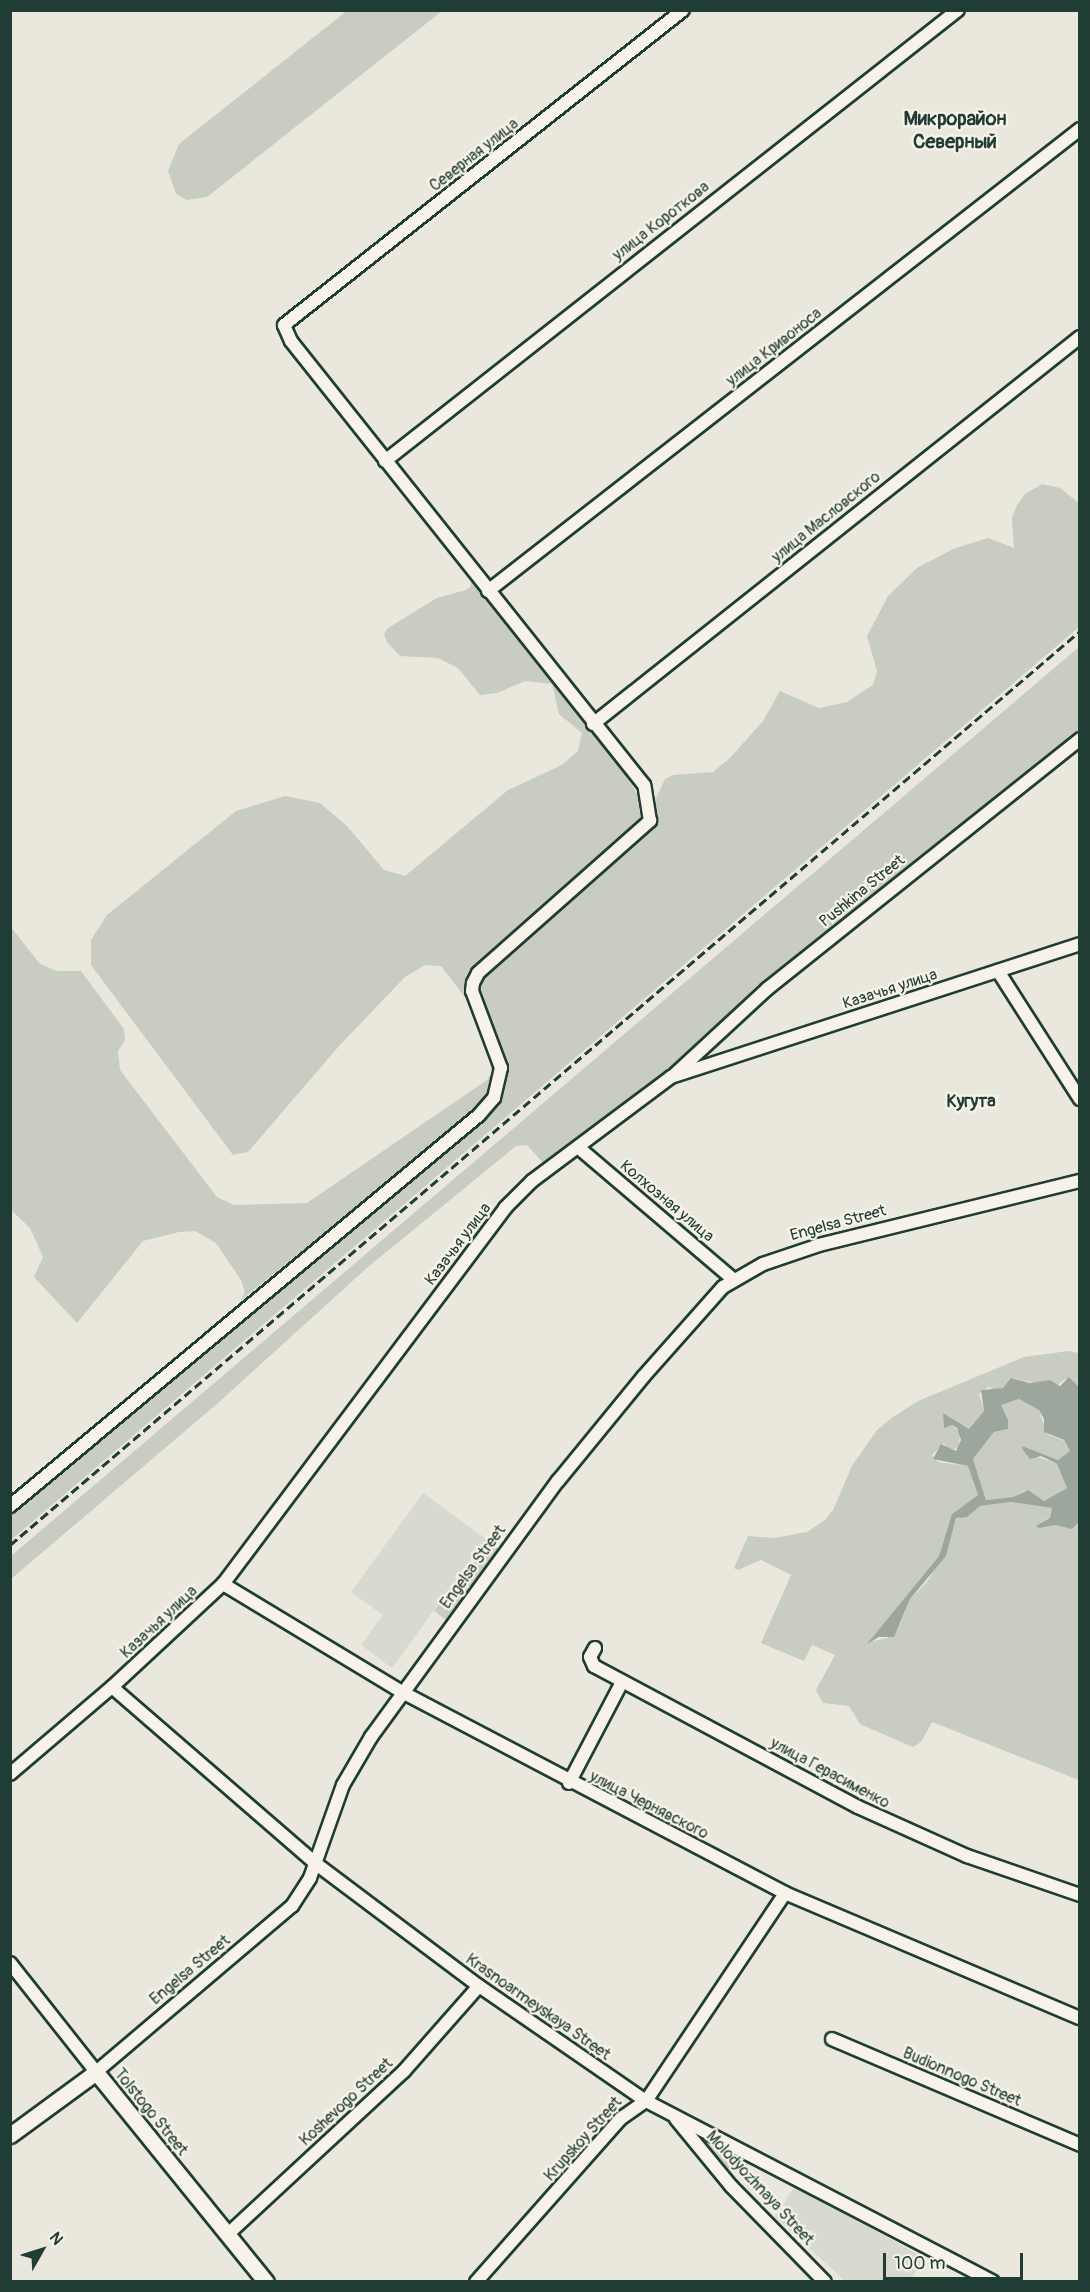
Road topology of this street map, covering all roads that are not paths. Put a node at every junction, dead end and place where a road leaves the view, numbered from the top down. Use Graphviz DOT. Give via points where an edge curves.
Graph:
graph roads {
  1 [pos="683,10"];
  2 [pos="958,10"];
  3 [pos="1080,129"];
  4 [pos="1080,337"];
  5 [pos="385,460"];
  6 [pos="488,591"];
  7 [pos="594,724"];
  8 [pos="1080,740"];
  9 [pos="1080,944"];
  10 [pos="998,970"];
  11 [pos="672,1077"];
  12 [pos="1080,1099"];
  13 [pos="579,1148"];
  14 [pos="1080,1181"];
  15 [pos="733,1279"];
  16 [pos="10,1506"];
  17 [pos="223,1584"];
  18 [pos="595,1648"];
  19 [pos="622,1682"];
  20 [pos="112,1687"];
  21 [pos="404,1694"];
  22 [pos="10,1774"];
  23 [pos="569,1783"];
  24 [pos="315,1863"];
  25 [pos="785,1893"];
  26 [pos="1080,1895"];
  27 [pos="10,1963"];
  28 [pos="479,1986"];
  29 [pos="1080,2018"];
  30 [pos="832,2039"];
  31 [pos="96,2072"];
  32 [pos="646,2102"];
  33 [pos="673,2116"];
  34 [pos="10,2135"];
  35 [pos="1080,2145"];
  36 [pos="228,2234"];
  37 [pos="266,2282"];
  38 [pos="476,2282"];
  39 [pos="825,2282"];
  40 [pos="993,2282"];
  1 -- 5 [label="street, Северная улица" via="284,325 291,341"];
  2 -- 5 [label="street, улица Короткова"];
  3 -- 6 [label="street, улица Кривоноса"];
  4 -- 7 [label="street, улица Масловского"];
  5 -- 6 [label="street"];
  6 -- 7 [label="street"];
  7 -- 16 [label="street" via="644,785 650,821 478,973 472,983 501,1068 494,1098 479,1115"];
  8 -- 11 [label="street, Pushkina Street" via="767,989"];
  9 -- 10 [label="street, Казачья улица"];
  10 -- 11 [label="street, Казачья улица"];
  10 -- 12 [label="street"];
  11 -- 13 [label="street, Казачья улица"];
  13 -- 15 [label="street, Колхозная улица"];
  13 -- 17 [label="street, Казачья улица" via="532,1181 505,1208"];
  14 -- 15 [label="street, Engelsa Street" via="819,1245"];
  15 -- 21 [label="street, Engelsa Street" via="663,1353 558,1481"];
  17 -- 20 [label="street, Казачья улица"];
  17 -- 21 [label="street, улица Чернявского"];
  18 -- 19 [label="street, улица Герасименко" via="591,1663"];
  19 -- 23 [label="street"];
  19 -- 26 [label="street, улица Герасименко" via="881,1819 967,1856"];
  20 -- 22 [label="street, Казачья улица"];
  20 -- 24 [label="street, Krasnoarmeyskaya Street"];
  21 -- 23 [label="street, улица Чернявского"];
  21 -- 24 [label="street, Engelsa Street" via="351,1768 331,1811"];
  23 -- 25 [label="street, улица Чернявского"];
  24 -- 28 [label="street, Krasnoarmeyskaya Street"];
  24 -- 31 [label="street, Engelsa Street" via="301,1894 281,1917"];
  25 -- 29 [label="street, улица Чернявского"];
  25 -- 32 [label="street, Krupskoy Street"];
  27 -- 31 [label="street, Tolstogo Street"];
  28 -- 32 [label="street, Krasnoarmeyskaya Street"];
  28 -- 36 [label="street, Koshevogo Street" via="404,2071"];
  30 -- 35 [label="street, Budionnogo Street"];
  31 -- 34 [label="main road, Engelsa Street"];
  31 -- 36 [label="main road, Tolstogo Street"];
  32 -- 33 [label="street, Krasnoarmeyskaya Street"];
  32 -- 38 [label="street, Krupskoy Street" via="620,2119"];
  33 -- 39 [label="street, Molodyozhnaya Street" via="731,2186"];
  33 -- 40 [label="street, Krasnoarmeyskaya Street"];
  36 -- 37 [label="main road, Tolstogo Street"];
}
